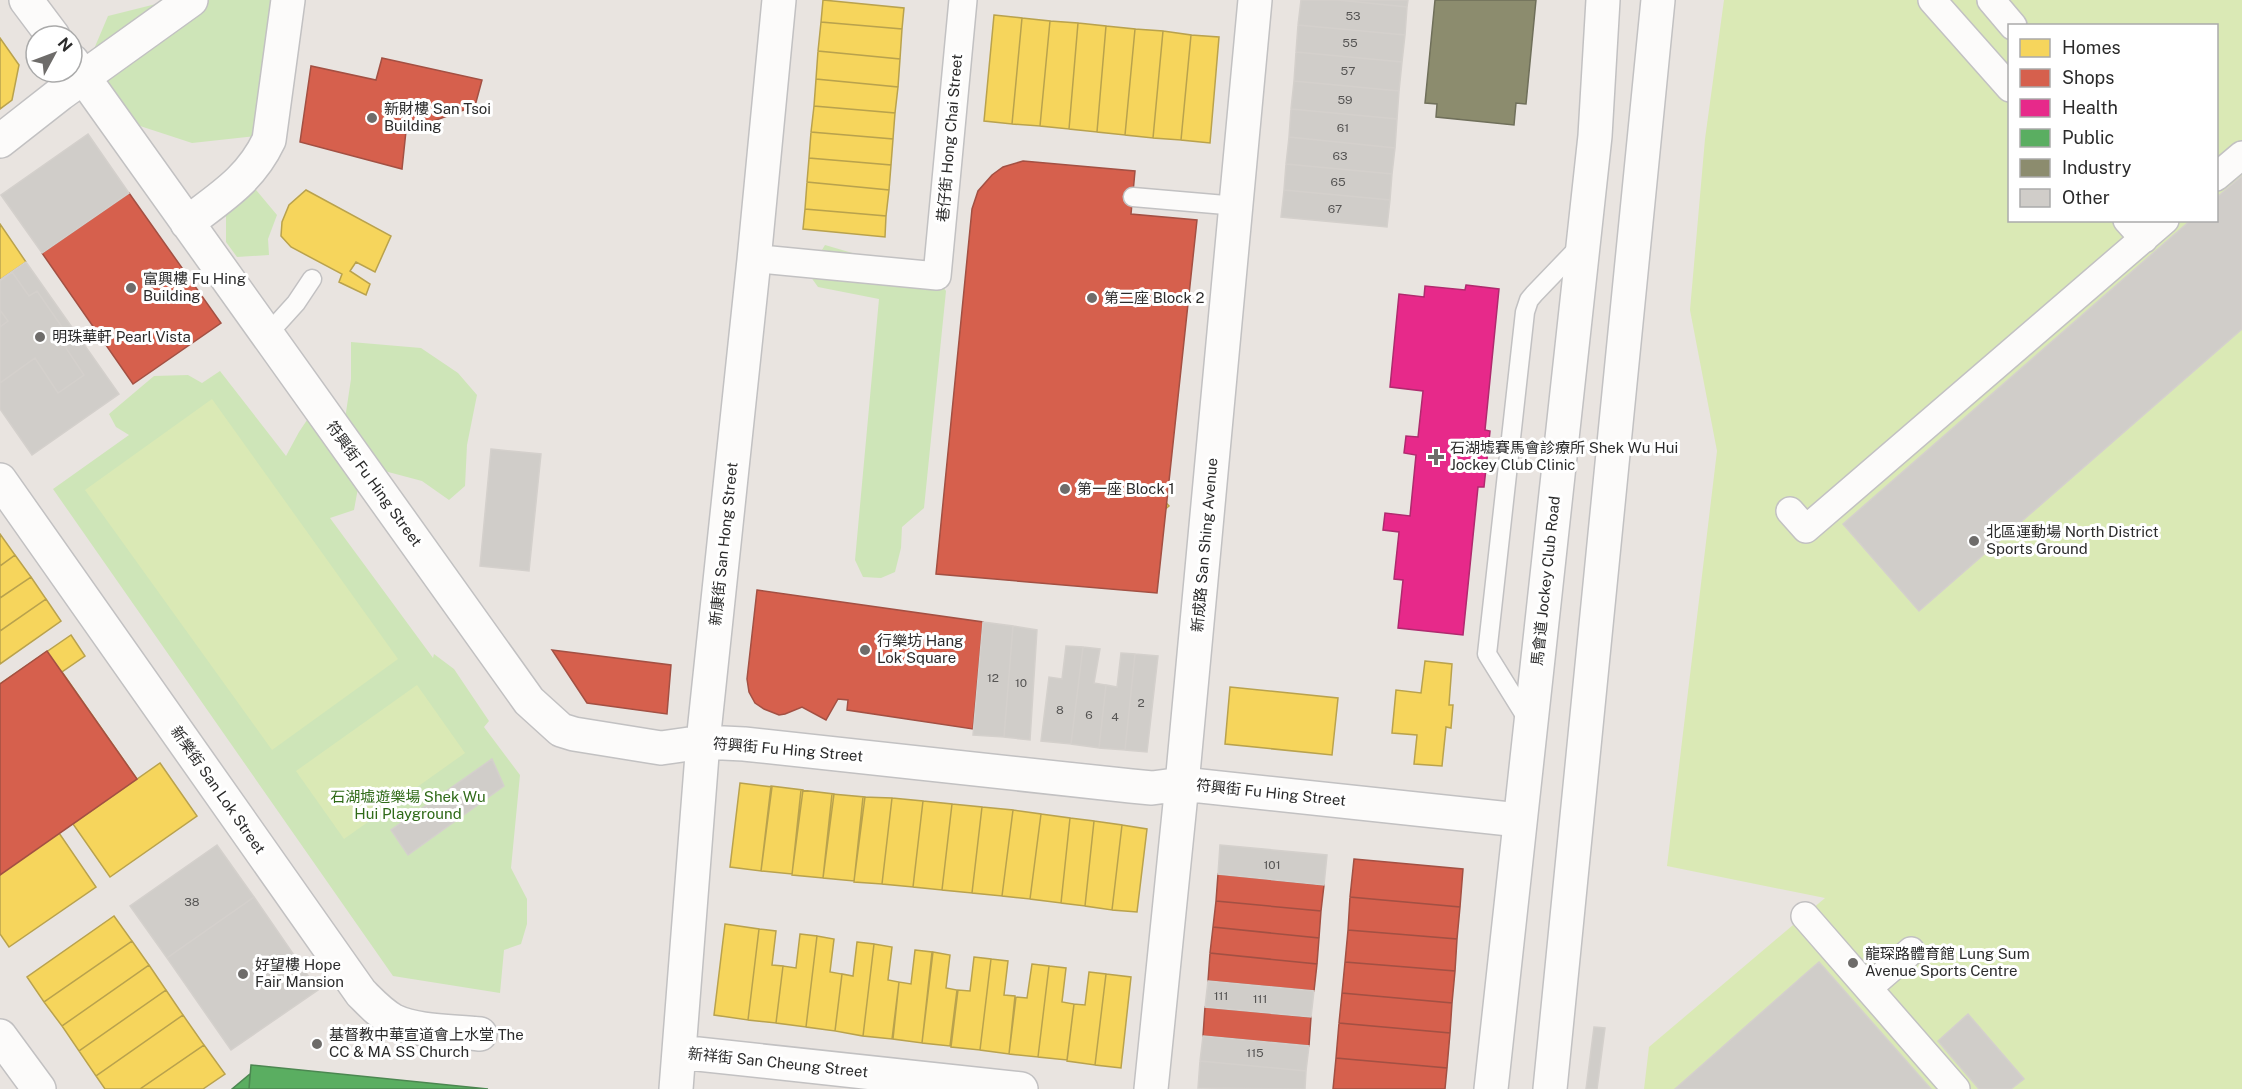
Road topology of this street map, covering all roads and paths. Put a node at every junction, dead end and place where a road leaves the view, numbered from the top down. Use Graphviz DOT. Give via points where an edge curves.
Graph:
graph roads {
  1 [pos="26,0"];
  2 [pos="191,0"];
  3 [pos="288,0"];
  4 [pos="779,0"];
  5 [pos="963,0"];
  6 [pos="1603,0"];
  7 [pos="1658,0"];
  8 [pos="1932,0"];
  9 [pos="1991,0"];
  10 [pos="1253,1"];
  11 [pos="44,24"];
  12 [pos="2011,24"];
  13 [pos="84,65"];
  14 [pos="84,78"];
  15 [pos="62,84"];
  16 [pos="2008,86"];
  17 [pos="0,141"];
  18 [pos="2242,155"];
  19 [pos="2218,176"];
  20 [pos="1133,197"];
  21 [pos="1237,206"];
  22 [pos="2159,222"];
  23 [pos="187,224"];
  24 [pos="2136,230"];
  25 [pos="1583,243"];
  26 [pos="771,260"];
  27 [pos="312,279"];
  28 [pos="267,334"];
  29 [pos="0,480"];
  30 [pos="1790,512"];
  31 [pos="1531,725"];
  32 [pos="703,742"];
  33 [pos="1182,784"];
  34 [pos="1519,820"];
  35 [pos="1806,916"];
  36 [pos="1911,951"];
  37 [pos="1868,988"];
  38 [pos="480,1034"];
  39 [pos="0,1036"];
  40 [pos="679,1052"];
  41 [pos="0,1064"];
  42 [pos="37,1087"];
  43 [pos="676,1089"];
  44 [pos="1021,1089"];
  45 [pos="1151,1089"];
  46 [pos="1491,1089"];
  47 [pos="1551,1089"];
  48 [pos="1956,1089"];
  1 -- 11 [label="street"];
  2 -- 13 [label="street"];
  3 -- 23 [label="street" via="269,140 245,178"];
  4 -- 32 [label="street, 新康街 San Hong Street"];
  5 -- 26 [label="street, 巷仔街 Hong Chai Street" via="937,276"];
  6 -- 25 [label="street, 馬會道 Jockey Club Road" via="1595,136"];
  7 -- 47 [label="street"];
  8 -- 16 [label="street"];
  9 -- 12 [label="street"];
  10 -- 21 [label="street, 新成路 San Shing Avenue"];
  14 -- 23 [label="street, 符興街 Fu Hing Street"];
  15 -- 17 [label="street"];
  18 -- 19 [label="street"];
  20 -- 21 [label="lane"];
  21 -- 33 [label="street, 新成路 San Shing Avenue"];
  22 -- 24 [label="street"];
  23 -- 28 [label="street, 符興街 Fu Hing Street"];
  24 -- 30 [label="street" via="1806,529"];
  25 -- 31 [label="street, 馬會道 Jockey Club Road"];
  25 -- 31 [label="lane" via="1534,294 1525,312 1487,654"];
  27 -- 28 [label="lane"];
  28 -- 32 [label="street, 符興街 Fu Hing Street" via="529,701 551,723 574,734 661,748"];
  29 -- 38 [label="street, 新樂街 San Lok Street" via="361,993 393,1021"];
  31 -- 34 [label="street, 馬會道 Jockey Club Road"];
  32 -- 33 [label="street, 符興街 Fu Hing Street" via="1152,788"];
  32 -- 40 [label="street, 新康街 San Hong Street"];
  33 -- 34 [label="street, 符興街 Fu Hing Street"];
  33 -- 45 [label="street, 新成路 San Shing Avenue"];
  34 -- 46 [label="street, 馬會道 Jockey Club Road"];
  35 -- 37 [label="street"];
  36 -- 37 [label="street"];
  37 -- 48 [label="street"];
  39 -- 42 [label="street"];
  40 -- 43 [label="street, 新康街 San Hong Street"];
  40 -- 44 [label="street, 新祥街 San Cheung Street"];
  41 -- 42 [label="lane"];
}
